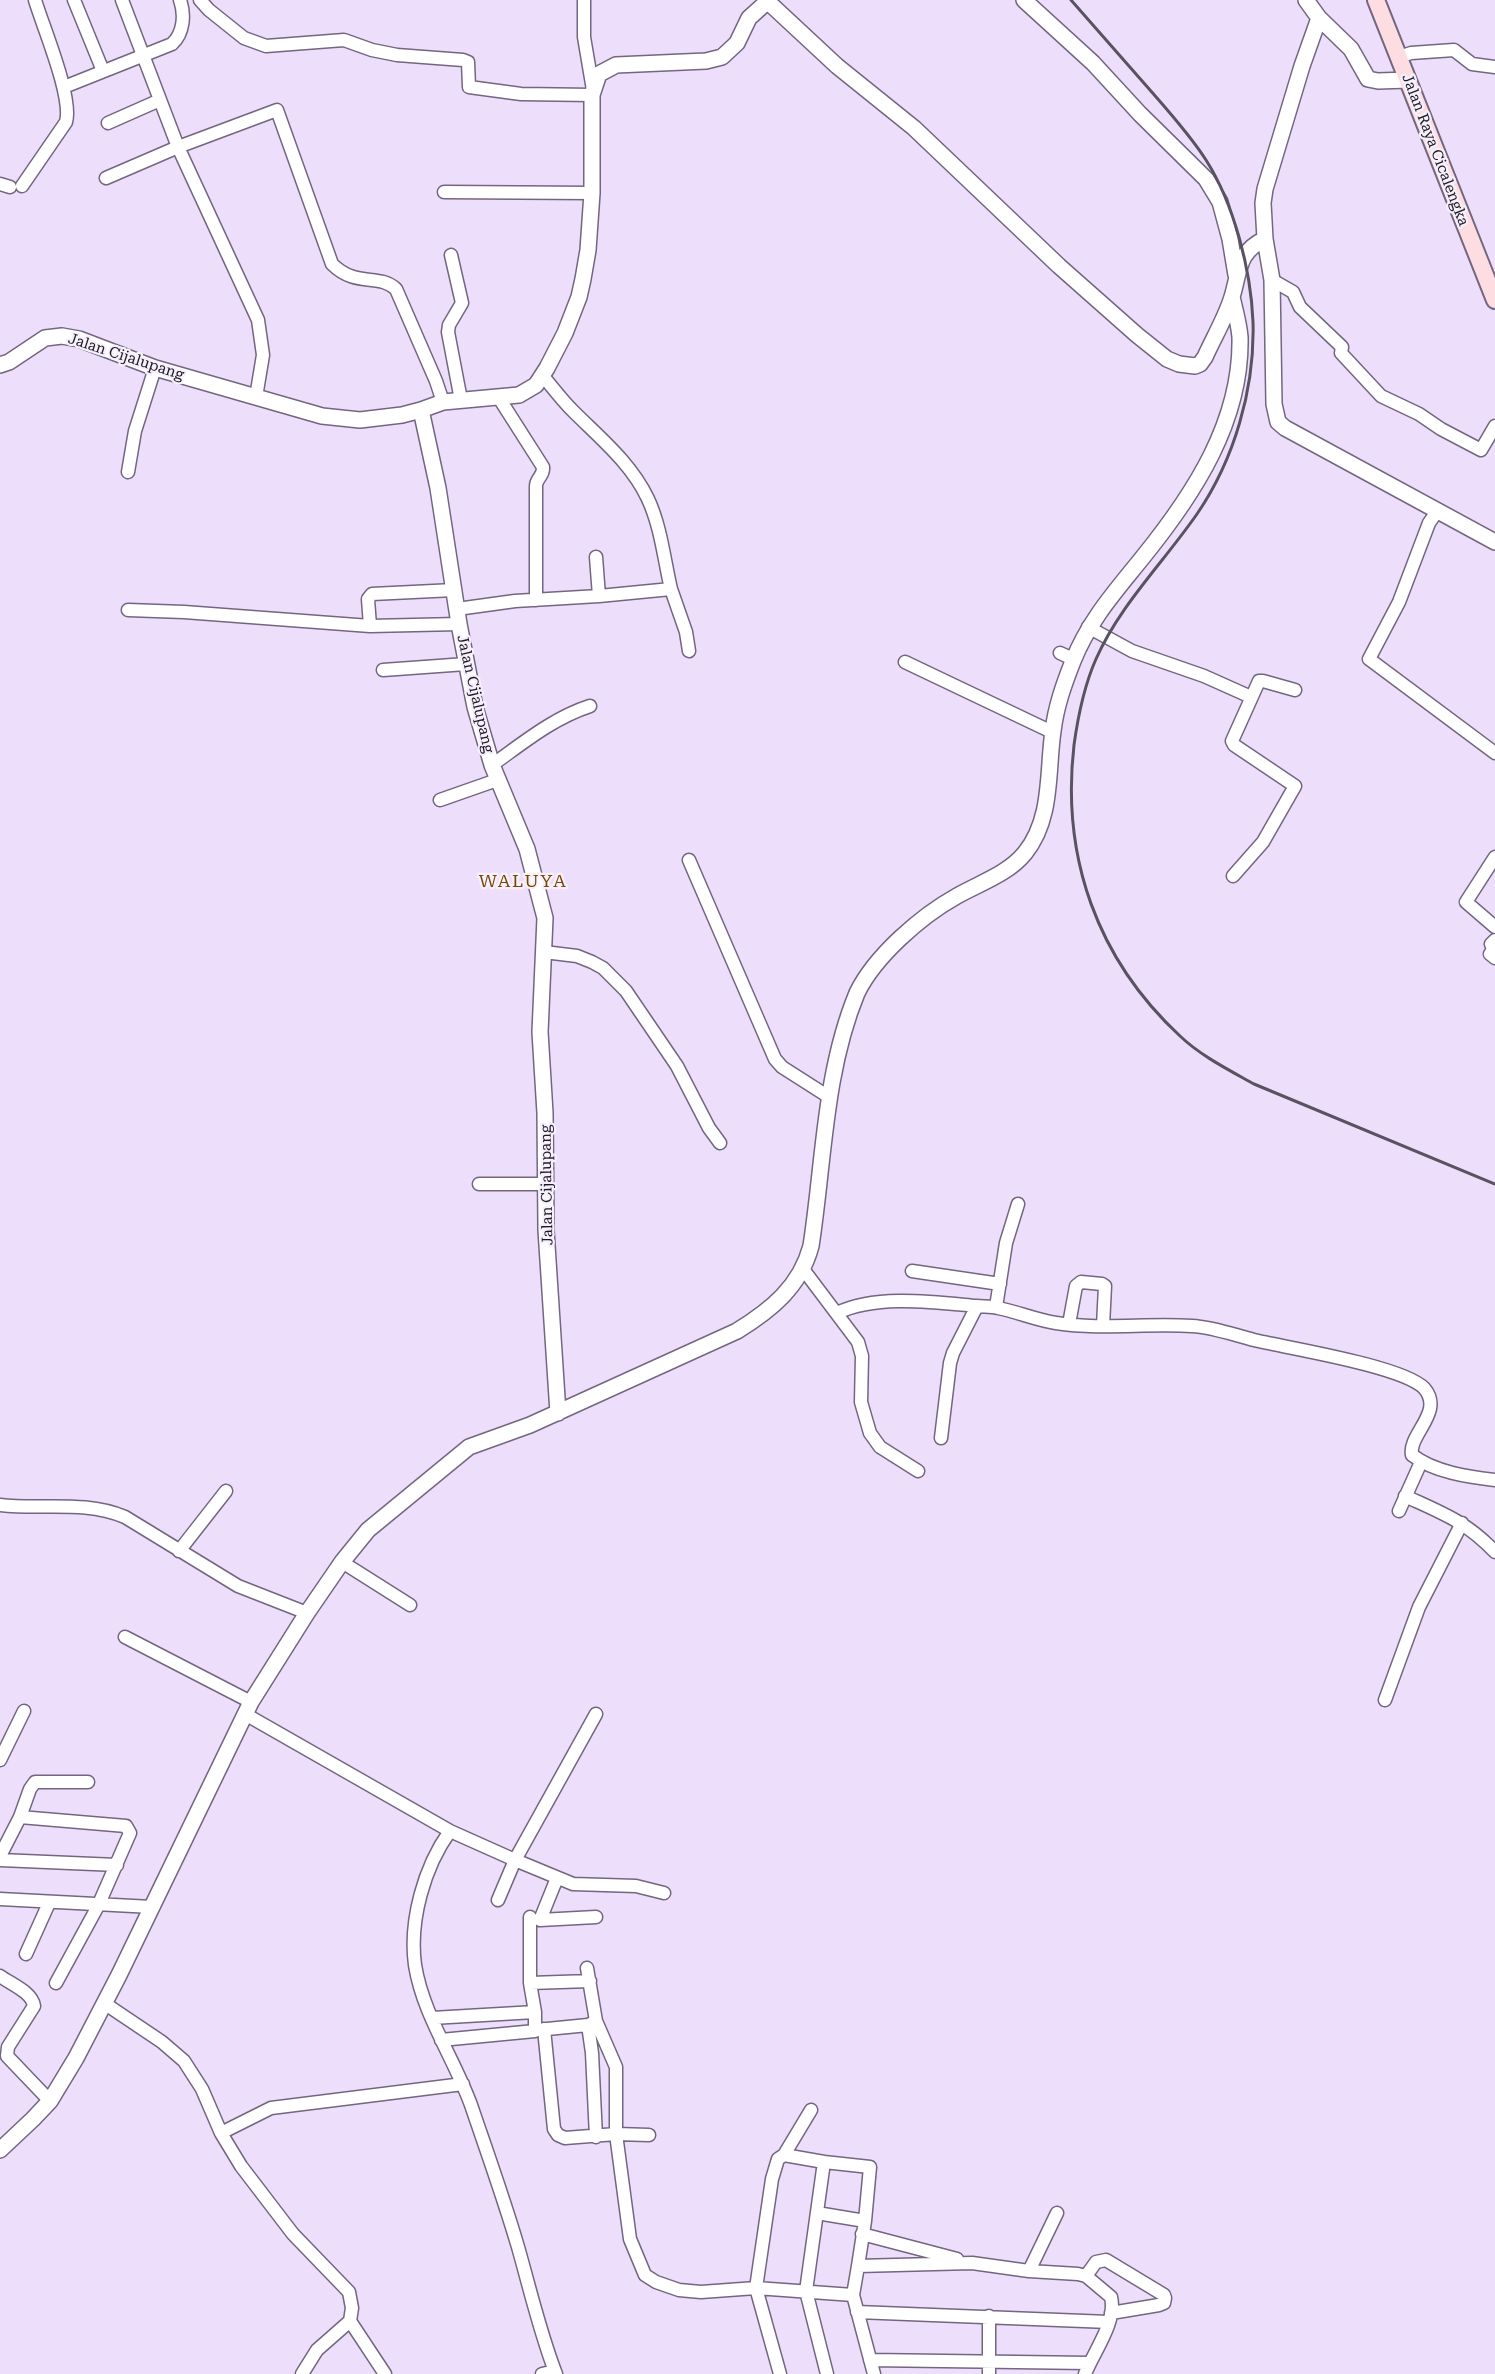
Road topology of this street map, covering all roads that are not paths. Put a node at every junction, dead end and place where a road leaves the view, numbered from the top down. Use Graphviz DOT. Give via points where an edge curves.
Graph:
graph roads {
  1 [pos="35,0"];
  2 [pos="74,0"];
  3 [pos="122,0"];
  4 [pos="180,0"];
  5 [pos="200,0"];
  6 [pos="584,0"];
  7 [pos="767,0"];
  8 [pos="1024,0"];
  9 [pos="1306,0"];
  10 [pos="1376,0"];
  11 [pos="1319,18"];
  12 [pos="143,56"];
  13 [pos="1399,57"];
  14 [pos="1495,66"];
  15 [pos="103,71"];
  16 [pos="1408,80"];
  17 [pos="64,87"];
  18 [pos="592,92"];
  19 [pos="160,100"];
  20 [pos="108,123"];
  21 [pos="178,147"];
  22 [pos="106,178"];
  23 [pos="11,185"];
  24 [pos="444,192"];
  25 [pos="592,193"];
  26 [pos="1265,239"];
  27 [pos="451,255"];
  28 [pos="1236,278"];
  29 [pos="1272,280"];
  30 [pos="1232,297"];
  31 [pos="1495,300"];
  32 [pos="0,365"];
  33 [pos="155,368"];
  34 [pos="543,376"];
  35 [pos="256,397"];
  36 [pos="499,398"];
  37 [pos="461,400"];
  38 [pos="443,402"];
  39 [pos="421,410"];
  40 [pos="1495,426"];
  41 [pos="128,472"];
  42 [pos="1438,510"];
  43 [pos="1495,542"];
  44 [pos="596,557"];
  45 [pos="671,589"];
  46 [pos="454,590"];
  47 [pos="599,596"];
  48 [pos="536,600"];
  49 [pos="128,610"];
  50 [pos="458,616"];
  51 [pos="370,626"];
  52 [pos="1088,627"];
  53 [pos="689,651"];
  54 [pos="905,662"];
  55 [pos="466,664"];
  56 [pos="383,670"];
  57 [pos="1295,690"];
  58 [pos="1251,697"];
  59 [pos="590,706"];
  60 [pos="1052,732"];
  61 [pos="1495,753"];
  62 [pos="492,765"];
  63 [pos="497,780"];
  64 [pos="440,800"];
  65 [pos="1495,858"];
  66 [pos="689,860"];
  67 [pos="1233,876"];
  68 [pos="1495,927"];
  69 [pos="1495,940"];
  70 [pos="544,952"];
  71 [pos="1495,958"];
  72 [pos="829,1097"];
  73 [pos="720,1143"];
  74 [pos="479,1184"];
  75 [pos="545,1184"];
  76 [pos="1018,1204"];
  77 [pos="803,1269"];
  78 [pos="912,1271"];
  79 [pos="1000,1284"];
  80 [pos="977,1306"];
  81 [pos="996,1307"];
  82 [pos="837,1313"];
  83 [pos="1070,1324"];
  84 [pos="1103,1326"];
  85 [pos="558,1413"];
  86 [pos="941,1438"];
  87 [pos="1421,1462"];
  88 [pos="918,1471"];
  89 [pos="1495,1480"];
  90 [pos="226,1491"];
  91 [pos="1406,1496"];
  92 [pos="1,1508"];
  93 [pos="1399,1511"];
  94 [pos="1462,1523"];
  95 [pos="179,1551"];
  96 [pos="1495,1552"];
  97 [pos="342,1562"];
  98 [pos="410,1605"];
  99 [pos="307,1613"];
  100 [pos="125,1637"];
  101 [pos="1385,1700"];
  102 [pos="248,1708"];
  103 [pos="24,1711"];
  104 [pos="596,1714"];
  105 [pos="0,1760"];
  106 [pos="88,1782"];
  107 [pos="20,1816"];
  108 [pos="450,1832"];
  109 [pos="0,1858"];
  110 [pos="515,1860"];
  111 [pos="117,1865"];
  112 [pos="557,1878"];
  113 [pos="664,1893"];
  114 [pos="498,1900"];
  115 [pos="2,1902"];
  116 [pos="49,1903"];
  117 [pos="98,1906"];
  118 [pos="152,1908"];
  119 [pos="530,1917"];
  120 [pos="596,1917"];
  121 [pos="26,1954"];
  122 [pos="587,1968"];
  123 [pos="0,1976"];
  124 [pos="590,1981"];
  125 [pos="56,1983"];
  126 [pos="530,1983"];
  127 [pos="104,2003"];
  128 [pos="535,2012"];
  129 [pos="432,2018"];
  130 [pos="592,2023"];
  131 [pos="540,2030"];
  132 [pos="441,2040"];
  133 [pos="4,2043"];
  134 [pos="463,2084"];
  135 [pos="50,2101"];
  136 [pos="810,2110"];
  137 [pos="221,2133"];
  138 [pos="616,2134"];
  139 [pos="649,2135"];
  140 [pos="596,2137"];
  141 [pos="0,2150"];
  142 [pos="784,2155"];
  143 [pos="824,2162"];
  144 [pos="817,2213"];
  145 [pos="1057,2213"];
  146 [pos="865,2221"];
  147 [pos="862,2234"];
  148 [pos="972,2263"];
  149 [pos="858,2266"];
  150 [pos="1029,2271"];
  151 [pos="1086,2276"];
  152 [pos="756,2288"];
  153 [pos="806,2291"];
  154 [pos="853,2295"];
  155 [pos="858,2312"];
  156 [pos="989,2316"];
  157 [pos="1110,2317"];
  158 [pos="350,2321"];
  159 [pos="870,2360"];
  160 [pos="989,2368"];
  161 [pos="1087,2368"];
  162 [pos="551,2373"];
  163 [pos="302,2374"];
  164 [pos="385,2374"];
  165 [pos="780,2374"];
  166 [pos="827,2374"];
  167 [pos="874,2374"];
  1 -- 17 [label="street"];
  2 -- 15 [label="street"];
  3 -- 12 [label="street"];
  4 -- 12 [label="street" via="183,20 177,39"];
  5 -- 18 [label="street" via="244,38 266,46 344,40 397,55 463,60 468,62 469,87 521,94"];
  6 -- 18 [label="street" via="584,37"];
  7 -- 18 [label="street" via="749,18 737,43 722,57 616,65 599,74"];
  7 -- 30 [label="street" via="837,66 914,128 1089,294 1167,358 1189,366 1200,364"];
  8 -- 28 [label="street" via="1093,63 1206,179 1222,212"];
  9 -- 11 [label="street"];
  10 -- 13 [label="main road, Jalan Raya Cicalengka"];
  11 -- 16 [label="street" via="1351,49 1368,79"];
  11 -- 26 [label="street" via="1265,189"];
  12 -- 15 [label="street"];
  12 -- 19 [label="street"];
  13 -- 14 [label="street" via="1454,50 1472,64"];
  13 -- 16 [label="main road, Jalan Raya Cicalengka"];
  15 -- 17 [label="street"];
  16 -- 31 [label="main road, Jalan Raya Cicalengka"];
  17 -- 23 [label="street" via="66,122"];
  18 -- 25 [label="street"];
  19 -- 20 [label="street"];
  19 -- 21 [label="street"];
  21 -- 22 [label="street"];
  21 -- 35 [label="street" via="258,320 263,355"];
  21 -- 38 [label="street" via="277,110 332,264 350,277 391,284 396,289"];
  24 -- 25 [label="street"];
  25 -- 34 [label="street" via="588,250 579,297"];
  26 -- 28 [label="street" via="1252,245"];
  26 -- 29 [label="street"];
  27 -- 37 [label="street" via="462,303 448,332"];
  28 -- 30 [label="street"];
  29 -- 40 [label="street" via="1293,292 1300,307 1342,347 1341,353 1381,396 1481,450"];
  29 -- 42 [label="street" via="1274,404 1278,422"];
  30 -- 52 [label="street" via="1240,338 1235,392 1209,462 1190,494"];
  32 -- 33 [label="street, Jalan Cijalupang" via="45,338 62,336"];
  33 -- 35 [label="street, Jalan Cijalupang"];
  33 -- 41 [label="street" via="135,430"];
  34 -- 36 [label="street" via="527,392"];
  34 -- 45 [label="street" via="637,480 658,527"];
  35 -- 39 [label="street, Jalan Cijalupang" via="340,419 377,419"];
  36 -- 37 [label="street"];
  36 -- 48 [label="street" via="543,467 536,482"];
  37 -- 38 [label="street"];
  38 -- 39 [label="street"];
  39 -- 46 [label="street, Jalan Cijalupang"];
  42 -- 43 [label="street"];
  42 -- 61 [label="street" via="1429,523 1399,602 1369,659"];
  44 -- 47 [label="street"];
  45 -- 47 [label="street"];
  45 -- 53 [label="street"];
  46 -- 50 [label="street, Jalan Cijalupang"];
  46 -- 51 [label="street" via="372,594 368,600"];
  47 -- 48 [label="street"];
  48 -- 50 [label="street"];
  49 -- 51 [label="street"];
  50 -- 51 [label="street"];
  50 -- 55 [label="street, Jalan Cijalupang"];
  52 -- 58 [label="street" via="1132,651"];
  52 -- 60 [label="street" via="1066,656"];
  54 -- 60 [label="street"];
  55 -- 56 [label="street"];
  55 -- 62 [label="street, Jalan Cijalupang"];
  57 -- 58 [label="street" via="1261,680"];
  58 -- 67 [label="street" via="1233,744 1295,787 1263,842"];
  59 -- 62 [label="street" via="554,721"];
  60 -- 72 [label="street" via="1044,818 1026,852 1005,871 932,913 888,950 862,981 851,1007"];
  62 -- 63 [label="street, Jalan Cijalupang"];
  63 -- 64 [label="street"];
  63 -- 70 [label="street, Jalan Cijalupang" via="536,875 545,918"];
  65 -- 68 [label="street" via="1466,902"];
  66 -- 72 [label="street" via="775,1059"];
  69 -- 71 [label="street" via="1490,954"];
  70 -- 73 [label="street" via="592,962 626,991 677,1066"];
  70 -- 75 [label="street, Jalan Cijalupang" via="540,1032"];
  72 -- 77 [label="street" via="813,1235"];
  74 -- 75 [label="street"];
  75 -- 85 [label="street, Jalan Cijalupang"];
  76 -- 79 [label="street" via="1006,1243"];
  77 -- 82 [label="street"];
  77 -- 85 [label="street" via="778,1302 737,1331"];
  78 -- 79 [label="street"];
  79 -- 81 [label="street"];
  80 -- 81 [label="street"];
  80 -- 82 [label="street" via="902,1302 855,1305"];
  80 -- 86 [label="street" via="950,1363"];
  81 -- 83 [label="street"];
  82 -- 88 [label="street" via="860,1347 861,1402 870,1433 880,1447"];
  83 -- 84 [label="street"];
  83 -- 84 [label="street" via="1081,1282 1105,1286"];
  84 -- 87 [label="street" via="1194,1326 1314,1352 1410,1379 1424,1388 1429,1398 1425,1426 1411,1450"];
  85 -- 97 [label="street" via="482,1441 456,1456 376,1522"];
  87 -- 89 [label="street"];
  87 -- 91 [label="street"];
  90 -- 95 [label="street"];
  91 -- 93 [label="street"];
  91 -- 94 [label="street"];
  92 -- 95 [label="street" via="107,1509"];
  94 -- 96 [label="street" via="1477,1532"];
  94 -- 101 [label="street" via="1419,1606"];
  95 -- 99 [label="street" via="237,1586"];
  97 -- 98 [label="street"];
  97 -- 99 [label="street"];
  99 -- 102 [label="street"];
  100 -- 102 [label="street"];
  102 -- 108 [label="street"];
  102 -- 118 [label="street"];
  103 -- 105 [label="street"];
  104 -- 110 [label="street"];
  106 -- 107 [label="street" via="35,1782"];
  107 -- 109 [label="street"];
  107 -- 111 [label="street" via="126,1826 130,1836"];
  108 -- 110 [label="street"];
  108 -- 129 [label="street" via="419,1901 415,1928 415,1964 423,2000"];
  109 -- 111 [label="street"];
  110 -- 112 [label="street"];
  110 -- 114 [label="street"];
  111 -- 117 [label="street"];
  112 -- 113 [label="street" via="573,1884 636,1886"];
  112 -- 120 [label="street" via="540,1920"];
  115 -- 116 [label="street"];
  116 -- 117 [label="street"];
  116 -- 121 [label="street"];
  117 -- 118 [label="street"];
  117 -- 125 [label="street"];
  118 -- 127 [label="street"];
  119 -- 126 [label="street"];
  122 -- 124 [label="street"];
  123 -- 133 [label="street" via="34,2002"];
  124 -- 126 [label="street"];
  124 -- 130 [label="street"];
  126 -- 128 [label="street"];
  127 -- 135 [label="street"];
  127 -- 137 [label="street" via="184,2061 202,2089"];
  128 -- 129 [label="street"];
  128 -- 131 [label="street"];
  129 -- 132 [label="street"];
  130 -- 131 [label="street"];
  130 -- 138 [label="street" via="616,2067"];
  130 -- 140 [label="street"];
  131 -- 132 [label="street"];
  131 -- 140 [label="street" via="554,2129 565,2138"];
  132 -- 134 [label="street"];
  133 -- 135 [label="street" via="8,2059"];
  134 -- 137 [label="street" via="271,2108"];
  134 -- 162 [label="street" via="502,2193"];
  135 -- 141 [label="street"];
  136 -- 142 [label="street"];
  137 -- 158 [label="street" via="293,2234 349,2292"];
  138 -- 139 [label="street"];
  138 -- 140 [label="street"];
  138 -- 152 [label="street" via="630,2239 645,2275 679,2290"];
  142 -- 143 [label="street"];
  142 -- 152 [label="street" via="774,2165"];
  143 -- 144 [label="street"];
  143 -- 146 [label="street" via="870,2166"];
  144 -- 146 [label="street"];
  144 -- 153 [label="street"];
  145 -- 150 [label="street"];
  146 -- 147 [label="street"];
  147 -- 148 [label="street"];
  147 -- 149 [label="street"];
  148 -- 149 [label="street"];
  148 -- 150 [label="street"];
  149 -- 154 [label="street"];
  150 -- 151 [label="street"];
  151 -- 157 [label="street" via="1111,2297"];
  151 -- 157 [label="street" via="1096,2262 1106,2260 1164,2295 1164,2303"];
  152 -- 153 [label="street"];
  152 -- 165 [label="street"];
  153 -- 154 [label="street"];
  153 -- 166 [label="street"];
  154 -- 155 [label="street"];
  155 -- 156 [label="street"];
  155 -- 159 [label="street"];
  156 -- 157 [label="street"];
  156 -- 160 [label="street"];
  157 -- 161 [label="street"];
  158 -- 163 [label="street" via="317,2350"];
  158 -- 164 [label="street"];
  159 -- 160 [label="street"];
  159 -- 167 [label="street"];
  160 -- 161 [label="street"];
}
